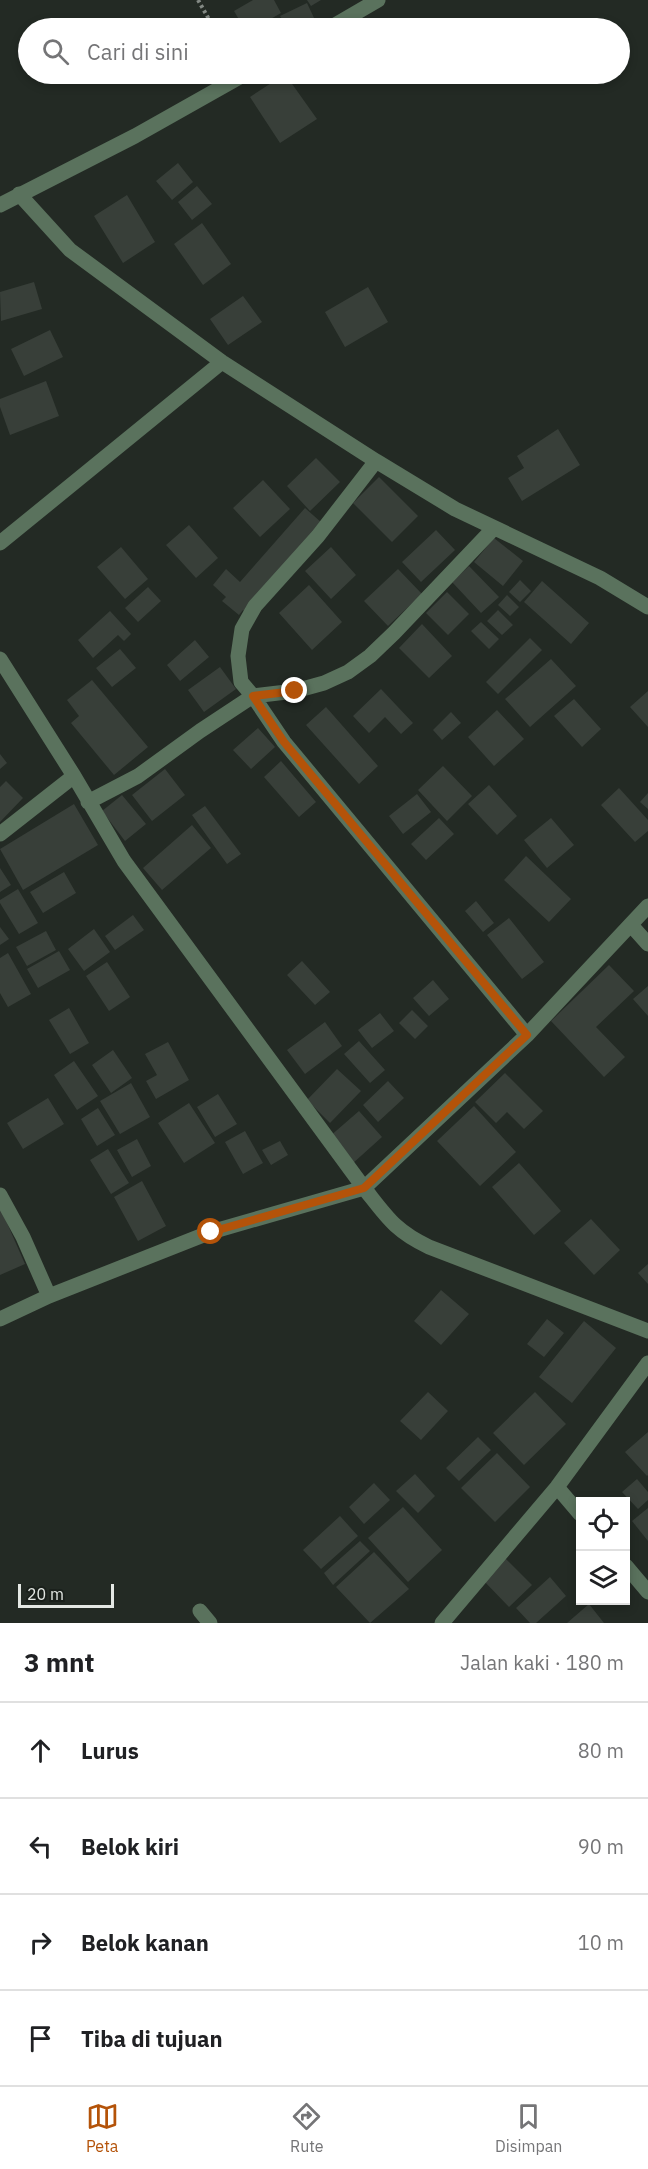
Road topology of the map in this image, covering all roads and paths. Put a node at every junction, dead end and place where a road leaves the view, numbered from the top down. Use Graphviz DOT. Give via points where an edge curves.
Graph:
graph roads {
  1 [pos="198,0"];
  2 [pos="378,0"];
  3 [pos="208,18"];
  4 [pos="347,18"];
  5 [pos="227,84"];
  6 [pos="19,194"];
  7 [pos="0,205"];
  8 [pos="222,362"];
  9 [pos="375,461"];
  10 [pos="493,529"];
  11 [pos="0,543"];
  12 [pos="648,607"];
  13 [pos="0,659"];
  14 [pos="253,696"];
  15 [pos="74,776"];
  16 [pos="88,802"];
  17 [pos="0,834"];
  18 [pos="648,906"];
  19 [pos="631,925"];
  20 [pos="648,944"];
  21 [pos="527,1035"];
  22 [pos="364,1188"];
  23 [pos="0,1195"];
  24 [pos="49,1296"];
  25 [pos="0,1319"];
  26 [pos="648,1331"];
  27 [pos="648,1362"];
  28 [pos="557,1487"];
  29 [pos="576,1509"];
  30 [pos="630,1571"];
  31 [pos="648,1592"];
  32 [pos="200,1611"];
  33 [pos="210,1623"];
  34 [pos="442,1623"];
  1 -- 3 [label="path"];
  2 -- 4 [label="street"];
  5 -- 6 [label="street"];
  6 -- 7 [label="street"];
  6 -- 8 [label="street" via="70,250"];
  8 -- 9 [label="street"];
  8 -- 11 [label="street"];
  9 -- 10 [label="street"];
  9 -- 14 [label="street" via="318,536 255,606 242,629 238,656 241,682"];
  10 -- 12 [label="street" via="600,578"];
  10 -- 14 [label="street" via="394,633 348,672 295,691"];
  13 -- 15 [label="street"];
  14 -- 16 [label="street" via="138,776"];
  14 -- 21 [label="street" via="284,742"];
  15 -- 16 [label="street"];
  15 -- 17 [label="street"];
  16 -- 22 [label="street" via="124,861"];
  18 -- 19 [label="street"];
  19 -- 20 [label="street"];
  19 -- 21 [label="street"];
  21 -- 22 [label="street"];
  22 -- 24 [label="street" via="211,1232"];
  22 -- 26 [label="street" via="392,1224 408,1237"];
  23 -- 24 [label="street"];
  24 -- 25 [label="street"];
  27 -- 28 [label="street"];
  28 -- 29 [label="street"];
  28 -- 34 [label="street"];
  30 -- 31 [label="street"];
  32 -- 33 [label="street"];
}
